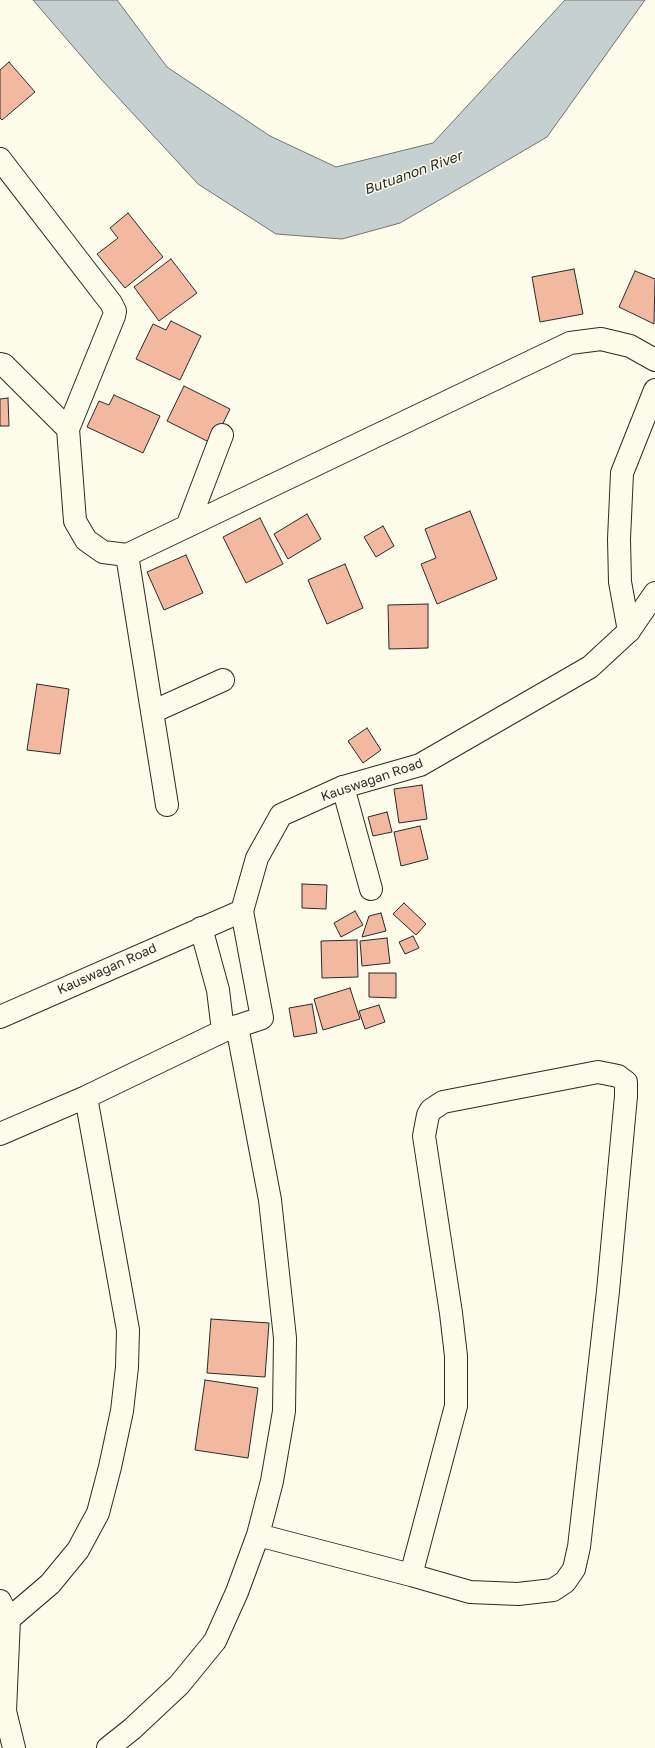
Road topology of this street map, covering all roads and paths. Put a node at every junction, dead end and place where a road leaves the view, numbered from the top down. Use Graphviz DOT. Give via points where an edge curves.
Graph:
graph roads {
  1 [pos="0,159"];
  2 [pos="655,360"];
  3 [pos="0,364"];
  4 [pos="655,390"];
  5 [pos="68,429"];
  6 [pos="222,435"];
  7 [pos="188,524"];
  8 [pos="127,555"];
  9 [pos="655,593"];
  10 [pos="629,631"];
  11 [pos="223,680"];
  12 [pos="152,712"];
  13 [pos="342,787"];
  14 [pos="167,805"];
  15 [pos="371,889"];
  16 [pos="242,911"];
  17 [pos="201,928"];
  18 [pos="0,1017"];
  19 [pos="230,1029"];
  20 [pos="86,1097"];
  21 [pos="0,1134"];
  22 [pos="258,1535"];
  23 [pos="412,1576"];
  24 [pos="4,1610"];
  25 [pos="14,1748"];
  26 [pos="108,1748"];
  1 -- 5 [label="street" via="115,310"];
  2 -- 7 [label="street" via="630,346 601,339 570,343"];
  3 -- 5 [label="street" via="4,365"];
  4 -- 10 [label="street" via="622,473 620,582"];
  5 -- 8 [label="street" via="75,521 86,540 103,552"];
  6 -- 7 [label="street"];
  7 -- 8 [label="street"];
  8 -- 12 [label="street"];
  9 -- 10 [label="street, Kauswagan Road"];
  10 -- 13 [label="street, Kauswagan Road" via="590,667 420,765"];
  11 -- 12 [label="street"];
  12 -- 14 [label="street"];
  13 -- 15 [label="street"];
  13 -- 16 [label="street, Kauswagan Road" via="281,816 257,858"];
  16 -- 17 [label="street, Kauswagan Road"];
  16 -- 19 [label="street" via="262,1018"];
  17 -- 18 [label="street, Kauswagan Road"];
  17 -- 19 [label="street"];
  19 -- 20 [label="street"];
  19 -- 22 [label="street" via="270,1200 286,1338 284,1411 272,1481"];
  20 -- 21 [label="street"];
  20 -- 24 [label="street" via="128,1330 122,1411 98,1513 78,1550 50,1584"];
  22 -- 23 [label="street"];
  22 -- 26 [label="street" via="215,1641 179,1686"];
  23 -- 23 [label="street" via="470,1592 518,1594 553,1590 564,1582 574,1569 579,1547 608,1291 626,1096 626,1082 618,1076 598,1072 443,1102 431,1110 428,1116 424,1136 451,1312 456,1356 456,1406"];
  24 -- 25 [label="street" via="5,1711"];
}
